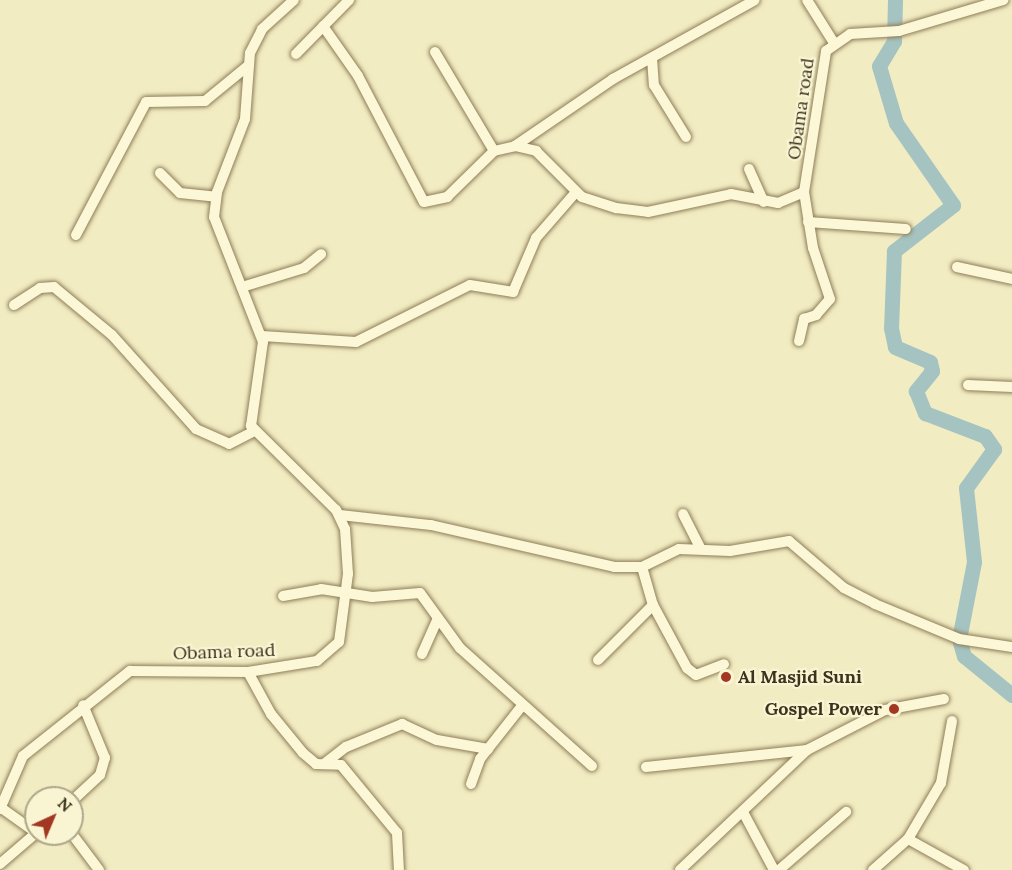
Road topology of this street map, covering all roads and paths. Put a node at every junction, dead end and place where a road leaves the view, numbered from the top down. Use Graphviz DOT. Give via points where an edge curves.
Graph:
graph roads {
  1 [pos="294,0"];
  2 [pos="349,0"];
  3 [pos="755,0"];
  4 [pos="807,0"];
  5 [pos="1003,0"];
  6 [pos="323,26"];
  7 [pos="834,42"];
  8 [pos="435,52"];
  9 [pos="296,54"];
  10 [pos="652,58"];
  11 [pos="249,64"];
  12 [pos="686,137"];
  13 [pos="514,146"];
  14 [pos="494,151"];
  15 [pos="749,170"];
  16 [pos="160,173"];
  17 [pos="576,192"];
  18 [pos="804,192"];
  19 [pos="216,197"];
  20 [pos="764,202"];
  21 [pos="808,222"];
  22 [pos="906,229"];
  23 [pos="76,235"];
  24 [pos="321,254"];
  25 [pos="957,267"];
  26 [pos="1012,279"];
  27 [pos="242,287"];
  28 [pos="14,305"];
  29 [pos="262,336"];
  30 [pos="799,341"];
  31 [pos="968,385"];
  32 [pos="1012,387"];
  33 [pos="255,430"];
  34 [pos="683,514"];
  35 [pos="340,515"];
  36 [pos="701,549"];
  37 [pos="642,567"];
  38 [pos="346,593"];
  39 [pos="283,596"];
  40 [pos="653,604"];
  41 [pos="438,618"];
  42 [pos="1012,647"];
  43 [pos="422,654"];
  44 [pos="598,660"];
  45 [pos="724,664"];
  46 [pos="248,672"];
  47 [pos="944,699"];
  48 [pos="83,705"];
  49 [pos="521,707"];
  50 [pos="952,721"];
  51 [pos="488,748"];
  52 [pos="807,750"];
  53 [pos="323,764"];
  54 [pos="592,766"];
  55 [pos="646,767"];
  56 [pos="471,784"];
  57 [pos="84,790"];
  58 [pos="2,793"];
  59 [pos="0,808"];
  60 [pos="742,812"];
  61 [pos="846,812"];
  62 [pos="24,825"];
  63 [pos="908,838"];
  64 [pos="24,845"];
  65 [pos="81,846"];
  66 [pos="0,864"];
  67 [pos="99,870"];
  68 [pos="399,870"];
  69 [pos="680,870"];
  70 [pos="774,870"];
  71 [pos="779,870"];
  72 [pos="873,870"];
  73 [pos="964,870"];
  1 -- 11 [label="street" via="257,36"];
  2 -- 6 [label="street"];
  3 -- 10 [label="street"];
  4 -- 7 [label="street"];
  5 -- 7 [label="street, Obama road" via="899,31 850,34"];
  6 -- 9 [label="street"];
  6 -- 14 [label="street" via="358,76 424,202 440,202 458,190"];
  7 -- 18 [label="street, Obama road" via="820,66"];
  8 -- 14 [label="street"];
  10 -- 12 [label="street" via="654,85"];
  10 -- 13 [label="street"];
  11 -- 19 [label="street" via="245,119"];
  11 -- 23 [label="street" via="205,101 146,102"];
  13 -- 14 [label="street"];
  13 -- 17 [label="street" via="536,151"];
  15 -- 20 [label="street"];
  16 -- 19 [label="street" via="180,193"];
  17 -- 20 [label="street" via="598,204 640,212 731,194"];
  17 -- 29 [label="street" via="536,238 513,292 470,285 356,342"];
  18 -- 20 [label="street" via="791,202"];
  18 -- 21 [label="street, Obama road"];
  19 -- 27 [label="street" via="216,226"];
  21 -- 22 [label="street"];
  21 -- 30 [label="street, Obama road" via="830,299 816,315 804,319"];
  24 -- 27 [label="street" via="304,268"];
  25 -- 26 [label="street"];
  27 -- 29 [label="street"];
  28 -- 33 [label="street" via="40,288 54,287 112,335 196,429 229,444"];
  29 -- 33 [label="street" via="250,421"];
  31 -- 32 [label="street"];
  33 -- 35 [label="street"];
  34 -- 36 [label="street"];
  35 -- 37 [label="street" via="431,525 600,565"];
  35 -- 38 [label="street, Obama road" via="348,555"];
  36 -- 37 [label="street" via="670,551"];
  36 -- 42 [label="street" via="730,551 789,541 844,588 875,604 959,639"];
  37 -- 40 [label="street"];
  38 -- 39 [label="street" via="321,589"];
  38 -- 41 [label="street" via="386,597 416,591"];
  38 -- 46 [label="street, Obama road" via="339,642 326,657"];
  40 -- 44 [label="street"];
  40 -- 45 [label="street" via="687,668 696,675"];
  41 -- 43 [label="street"];
  41 -- 49 [label="street" via="459,648"];
  46 -- 48 [label="street, Obama road" via="130,670"];
  46 -- 53 [label="street" via="281,728 310,760"];
  47 -- 52 [label="street" via="885,710"];
  48 -- 57 [label="street" via="105,758 100,775"];
  48 -- 58 [label="street, Obama road" via="23,756"];
  49 -- 51 [label="street"];
  49 -- 54 [label="street"];
  50 -- 63 [label="street" via="941,783"];
  51 -- 53 [label="street" via="437,740 402,724 346,747"];
  51 -- 56 [label="street"];
  52 -- 55 [label="street"];
  52 -- 60 [label="street"];
  53 -- 68 [label="street" via="341,765 398,836"];
  58 -- 59 [label="street, Obama road"];
  59 -- 62 [label="street"];
  60 -- 69 [label="street"];
  60 -- 70 [label="street"];
  61 -- 71 [label="street"];
  63 -- 72 [label="street"];
  63 -- 73 [label="street"];
  64 -- 66 [label="street"];
  65 -- 67 [label="street"];
}
